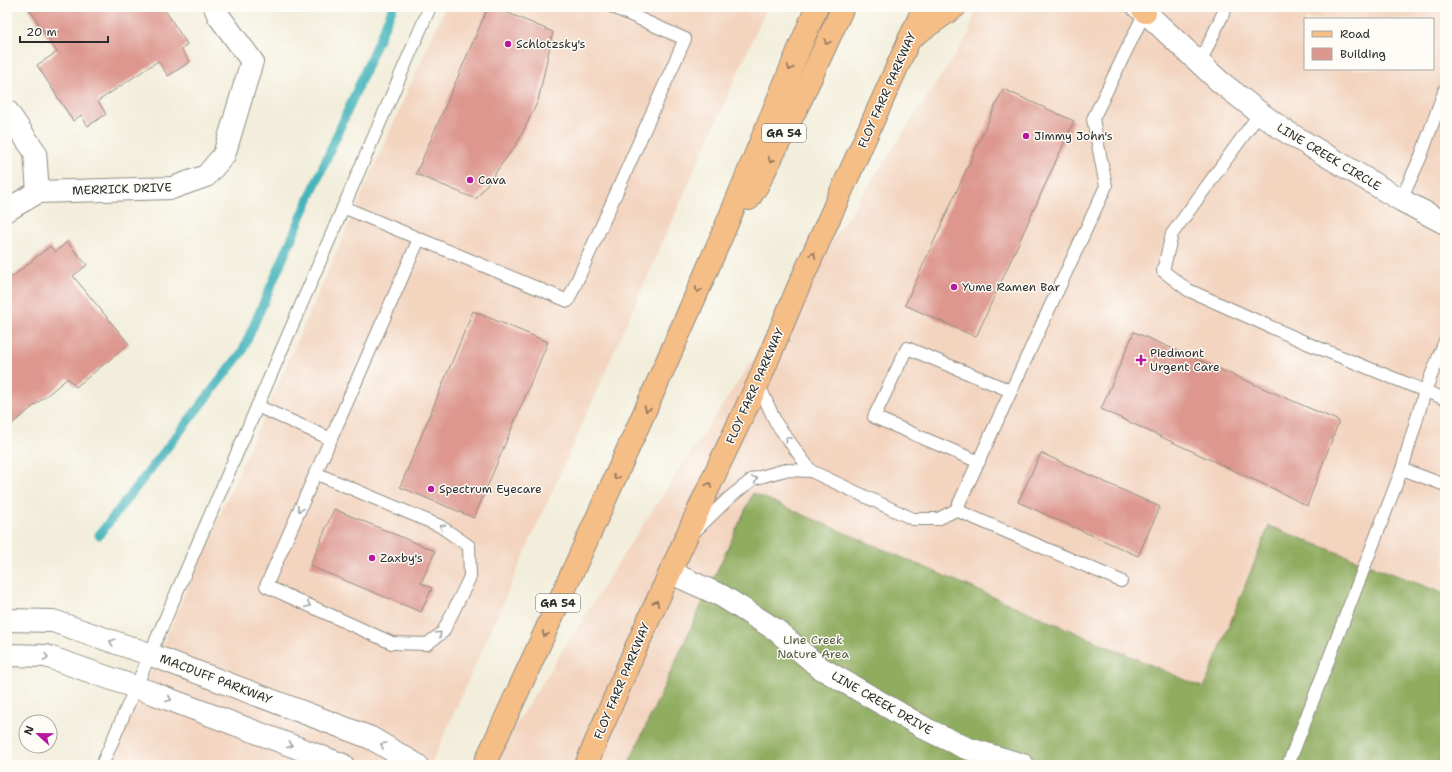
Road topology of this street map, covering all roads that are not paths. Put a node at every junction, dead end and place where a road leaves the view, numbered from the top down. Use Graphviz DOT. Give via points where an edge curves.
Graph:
graph roads {
  1 [pos="215,7"];
  2 [pos="430,7"];
  3 [pos="613,7"];
  4 [pos="817,7"];
  5 [pos="843,7"];
  6 [pos="924,7"];
  7 [pos="955,7"];
  8 [pos="1226,7"];
  9 [pos="1141,9"];
  10 [pos="909,39"];
  11 [pos="1200,63"];
  12 [pos="1445,89"];
  13 [pos="7,111"];
  14 [pos="1260,114"];
  15 [pos="38,192"];
  16 [pos="1401,200"];
  17 [pos="343,207"];
  18 [pos="7,210"];
  19 [pos="1445,223"];
  20 [pos="419,239"];
  21 [pos="714,254"];
  22 [pos="1445,341"];
  23 [pos="758,383"];
  24 [pos="1011,391"];
  25 [pos="1425,391"];
  26 [pos="1445,399"];
  27 [pos="257,406"];
  28 [pos="331,439"];
  29 [pos="979,462"];
  30 [pos="1402,469"];
  31 [pos="811,471"];
  32 [pos="316,473"];
  33 [pos="1445,485"];
  34 [pos="956,510"];
  35 [pos="684,542"];
  36 [pos="672,568"];
  37 [pos="1121,581"];
  38 [pos="7,620"];
  39 [pos="149,654"];
  40 [pos="7,655"];
  41 [pos="136,687"];
  42 [pos="102,765"];
  43 [pos="343,765"];
  44 [pos="417,765"];
  45 [pos="484,765"];
  46 [pos="586,765"];
  47 [pos="1023,765"];
  48 [pos="1288,765"];
  1 -- 15 [label="street, MERRICK DRIVE" via="252,62 224,155 206,176 172,188"];
  2 -- 17 [label="lane"];
  3 -- 20 [label="lane" via="685,39 568,300"];
  4 -- 21 [label="main road, GA 54, one-way"];
  5 -- 21 [label="main road, GA 54, one-way" via="802,97 757,186"];
  6 -- 10 [label="main road, FLOY FARR PARKWAY"];
  7 -- 10 [label="main road"];
  8 -- 11 [label="lane"];
  9 -- 11 [label="street"];
  9 -- 24 [label="lane" via="1092,118 1106,186"];
  23 -- 10 [label="main road, FLOY FARR PARKWAY, one-way"];
  11 -- 14 [label="street, LINE CREEK CIRCLE"];
  12 -- 16 [label="lane" via="1421,156"];
  13 -- 15 [label="street" via="35,152"];
  14 -- 16 [label="street, LINE CREEK CIRCLE"];
  14 -- 25 [label="lane" via="1172,234 1163,271 1188,290 1309,344"];
  15 -- 18 [label="street, MERRICK DRIVE"];
  16 -- 19 [label="street, LINE CREEK CIRCLE"];
  17 -- 20 [label="lane"];
  17 -- 27 [label="lane"];
  20 -- 28 [label="lane"];
  21 -- 45 [label="main road, GA 54, one-way" via="632,442"];
  22 -- 25 [label="lane"];
  31 -- 23 [label="lane, one-way" via="776,423"];
  35 -- 23 [label="main road, FLOY FARR PARKWAY, one-way"];
  24 -- 29 [label="lane"];
  24 -- 29 [label="lane" via="907,348 874,417"];
  25 -- 26 [label="lane"];
  25 -- 30 [label="lane"];
  27 -- 28 [label="lane"];
  27 -- 39 [label="lane"];
  28 -- 32 [label="lane"];
  29 -- 34 [label="lane"];
  30 -- 33 [label="lane"];
  30 -- 48 [label="lane"];
  31 -- 34 [label="lane" via="913,519 938,519"];
  35 -- 31 [label="lane, one-way" via="729,498 753,479 784,470"];
  32 -- 32 [label="lane, one-way" via="266,586 392,643 427,644 443,632 470,577 469,546 440,526"];
  34 -- 37 [label="lane"];
  35 -- 36 [label="main road, FLOY FARR PARKWAY"];
  46 -- 36 [label="main road, FLOY FARR PARKWAY, one-way"];
  36 -- 47 [label="street, LINE CREEK DRIVE" via="680,577 722,596 776,630 819,667 928,730 966,748"];
  39 -- 38 [label="street, MACDUFF PARKWAY, one-way" via="53,621"];
  39 -- 41 [label="lane"];
  44 -- 39 [label="street, MACDUFF PARKWAY, one-way" via="371,738"];
  40 -- 41 [label="street, one-way" via="46,656"];
  41 -- 42 [label="lane"];
  41 -- 43 [label="street, one-way"];
}
